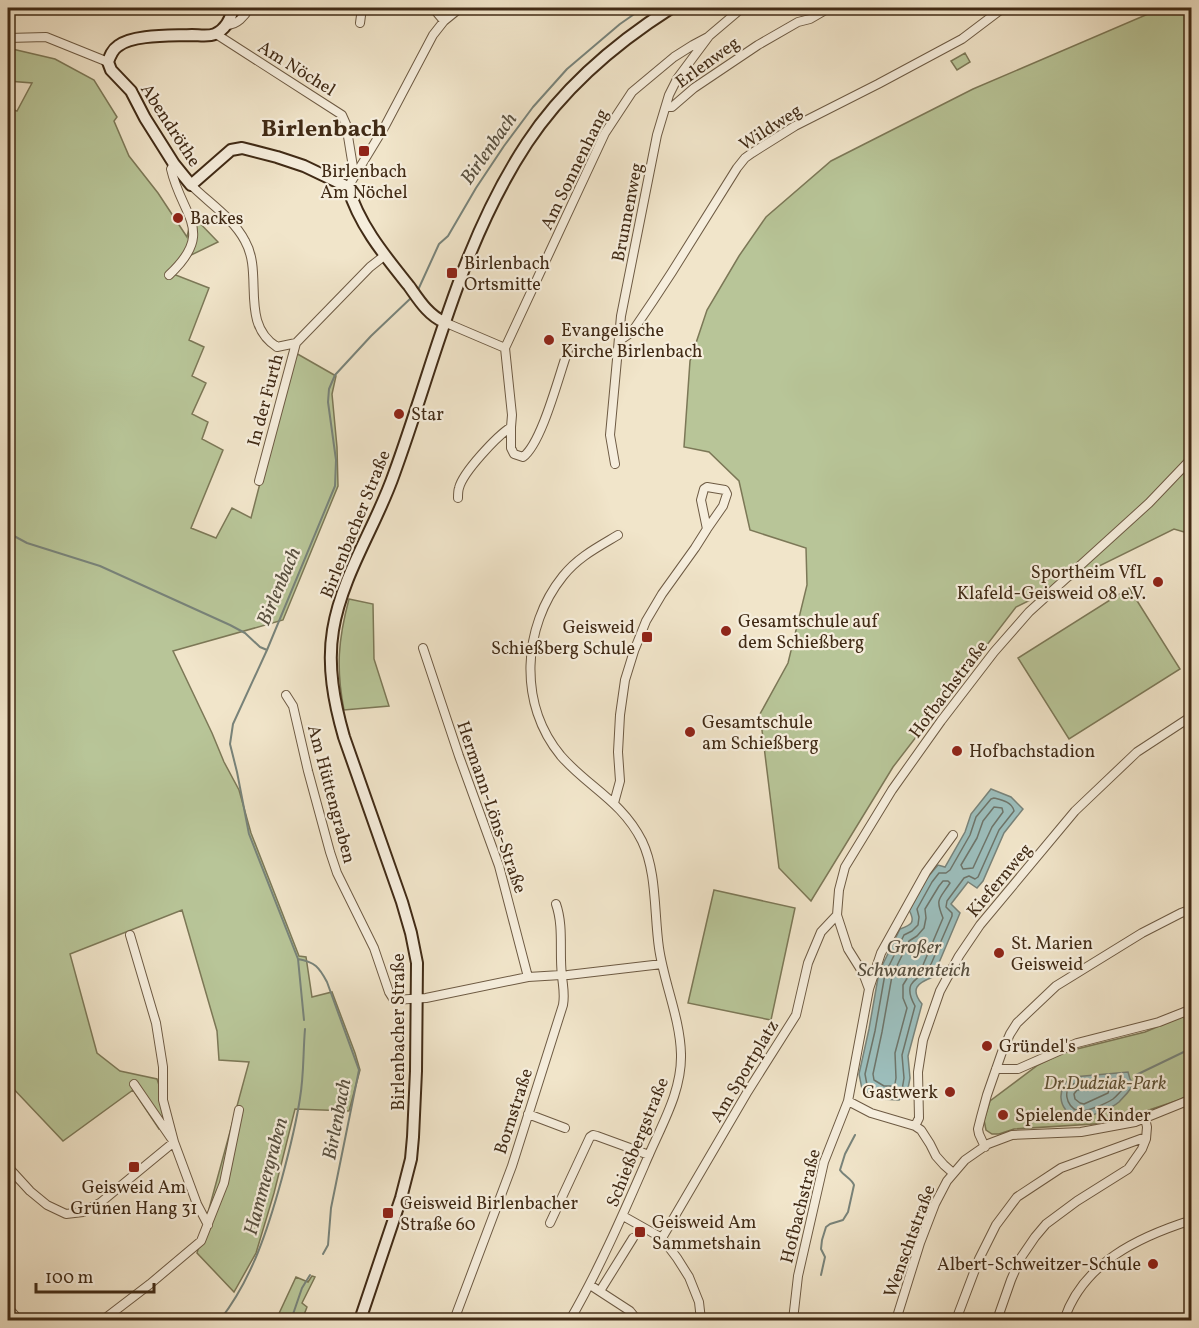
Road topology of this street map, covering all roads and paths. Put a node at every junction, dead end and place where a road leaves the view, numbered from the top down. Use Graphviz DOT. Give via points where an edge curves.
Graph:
graph roads {
  1 [pos="233,8"];
  2 [pos="249,8"];
  3 [pos="362,8"];
  4 [pos="433,8"];
  5 [pos="460,8"];
  6 [pos="671,8"];
  7 [pos="742,8"];
  8 [pos="829,8"];
  9 [pos="1003,8"];
  10 [pos="444,21"];
  11 [pos="360,23"];
  12 [pos="227,25"];
  13 [pos="216,34"];
  14 [pos="709,36"];
  15 [pos="8,38"];
  16 [pos="108,62"];
  17 [pos="666,107"];
  18 [pos="174,164"];
  19 [pos="357,172"];
  20 [pos="191,185"];
  21 [pos="348,187"];
  22 [pos="384,256"];
  23 [pos="169,275"];
  24 [pos="444,322"];
  25 [pos="619,341"];
  26 [pos="296,343"];
  27 [pos="505,348"];
  28 [pos="567,350"];
  29 [pos="511,427"];
  30 [pos="622,449"];
  31 [pos="613,451"];
  32 [pos="1191,458"];
  33 [pos="615,464"];
  34 [pos="259,481"];
  35 [pos="458,498"];
  36 [pos="707,529"];
  37 [pos="618,535"];
  38 [pos="423,648"];
  39 [pos="286,694"];
  40 [pos="1191,716"];
  41 [pos="614,803"];
  42 [pos="953,835"];
  43 [pos="556,904"];
  44 [pos="1191,909"];
  45 [pos="837,915"];
  46 [pos="130,934"];
  47 [pos="662,964"];
  48 [pos="565,975"];
  49 [pos="528,977"];
  50 [pos="870,989"];
  51 [pos="418,998"];
  52 [pos="1191,1009"];
  53 [pos="996,1069"];
  54 [pos="134,1084"];
  55 [pos="1191,1100"];
  56 [pos="848,1101"];
  57 [pos="239,1110"];
  58 [pos="528,1114"];
  59 [pos="1145,1118"];
  60 [pos="915,1126"];
  61 [pos="565,1128"];
  62 [pos="1146,1137"];
  63 [pos="174,1142"];
  64 [pos="985,1147"];
  65 [pos="649,1155"];
  66 [pos="8,1167"];
  67 [pos="953,1173"];
  68 [pos="623,1215"];
  69 [pos="1191,1220"];
  70 [pos="550,1223"];
  71 [pos="208,1226"];
  72 [pos="633,1238"];
  73 [pos="662,1238"];
  74 [pos="590,1285"];
  75 [pos="600,1291"];
  76 [pos="8,1308"];
  77 [pos="19,1320"];
  78 [pos="103,1320"];
  79 [pos="360,1320"];
  80 [pos="454,1320"];
  81 [pos="570,1320"];
  82 [pos="635,1320"];
  83 [pos="701,1320"];
  84 [pos="793,1320"];
  85 [pos="896,1320"];
  86 [pos="956,1320"];
  87 [pos="997,1320"];
  88 [pos="1064,1320"];
  1 -- 12 [label="main road"];
  2 -- 12 [label="street" via="242,18"];
  3 -- 11 [label="street"];
  4 -- 10 [label="street"];
  5 -- 10 [label="street"];
  6 -- 24 [label="main road, Birlenbacher Straße" via="612,50 581,78 528,141 479,230"];
  7 -- 14 [label="street, Brunnenweg"];
  8 -- 17 [label="street, Erlenweg" via="758,45 672,107"];
  9 -- 25 [label="street, Wildweg" via="962,39 795,126 745,158 632,332"];
  10 -- 19 [label="street"];
  12 -- 13 [label="main road"];
  13 -- 16 [label="main road" via="128,41 111,53"];
  13 -- 19 [label="street, Am Nöchel" via="342,115 352,167"];
  14 -- 17 [label="street, Brunnenweg" via="677,79"];
  14 -- 27 [label="street, Am Sonnenhang" via="675,57 632,92 618,112"];
  15 -- 16 [label="street" via="46,37"];
  16 -- 18 [label="main road, Abendröthe" via="131,91"];
  17 -- 25 [label="street, Brunnenweg" via="636,239"];
  18 -- 20 [label="main road, Abendröthe"];
  18 -- 23 [label="street" via="173,179 193,224 194,238 188,253"];
  19 -- 21 [label="street"];
  20 -- 21 [label="main road, Abendröthe" via="231,150 243,148 304,166"];
  20 -- 26 [label="street" via="230,221 246,242 252,264 255,311 264,335 277,347"];
  21 -- 22 [label="main road" via="361,219"];
  22 -- 24 [label="main road" via="435,319"];
  22 -- 26 [label="street, In der Furth"];
  24 -- 27 [label="street"];
  24 -- 51 [label="main road, Birlenbacher Straße" via="395,474 340,602 331,647 338,716 411,933"];
  25 -- 31 [label="street, Brunnenweg" via="610,435"];
  26 -- 34 [label="street, In der Furth"];
  27 -- 29 [label="street"];
  28 -- 29 [label="street" via="540,431 523,457 511,448"];
  29 -- 35 [label="street" via="485,450 462,480"];
  30 -- 31 [label="street"];
  31 -- 33 [label="street, Brunnenweg"];
  32 -- 45 [label="street, Hofbachstraße" via="1149,503 1029,612 994,652 892,790 845,867"];
  36 -- 36 [label="street" via="723,506 725,490 704,489 701,500"];
  36 -- 41 [label="street" via="662,594 634,651 620,715 620,781"];
  37 -- 41 [label="street, Schießbergstraße" via="584,555 545,603 531,647 530,669 532,693 550,741 576,772"];
  38 -- 49 [label="street, Hermann-Löns-Straße" via="499,866"];
  39 -- 51 [label="street, Am Hüttengraben" via="293,706 337,873 374,948 394,1000"];
  40 -- 60 [label="street, Kiefernweg" via="1137,752 1075,811 959,956 940,992 923,1040 918,1072 919,1118"];
  41 -- 47 [label="street, Schießbergstraße" via="635,828 648,855"];
  42 -- 50 [label="street, Hofbachstraße" via="926,872 881,953"];
  43 -- 48 [label="street, Bornstraße"];
  44 -- 53 [label="street" via="1142,933 1056,986 1017,1023"];
  45 -- 50 [label="street, Hofbachstraße" via="848,948"];
  45 -- 73 [label="street, Am Sportplatz" via="821,932 808,963 796,1015"];
  46 -- 63 [label="street" via="156,1023 163,1100"];
  47 -- 48 [label="street"];
  47 -- 65 [label="street, Schießbergstraße" via="678,1030 680,1076"];
  48 -- 49 [label="street"];
  48 -- 58 [label="street, Bornstraße" via="563,1005"];
  49 -- 51 [label="street"];
  50 -- 56 [label="street, Hofbachstraße"];
  51 -- 79 [label="main road, Birlenbacher Straße" via="411,1159"];
  52 -- 53 [label="street" via="1159,1022 1077,1043 1018,1069"];
  53 -- 64 [label="street" via="978,1129"];
  54 -- 63 [label="street"];
  55 -- 59 [label="street, Wenschtstraße"];
  56 -- 60 [label="street" via="871,1113"];
  56 -- 84 [label="street, Hofbachstraße" via="825,1162 798,1276"];
  57 -- 71 [label="street" via="228,1170"];
  58 -- 61 [label="street"];
  58 -- 80 [label="street, Bornstraße"];
  59 -- 62 [label="street"];
  59 -- 64 [label="street, Wenschtstraße" via="1081,1132 1012,1135"];
  60 -- 67 [label="street"];
  62 -- 86 [label="street" via="1061,1168 1017,1197 996,1225 979,1259"];
  62 -- 87 [label="street" via="1128,1168 1077,1201 1035,1237 1020,1258"];
  63 -- 66 [label="street" via="100,1203 83,1212 66,1214 47,1205"];
  63 -- 71 [label="street"];
  64 -- 67 [label="street, Wenschtstraße"];
  65 -- 68 [label="street, Schießbergstraße"];
  65 -- 70 [label="street" via="590,1137"];
  67 -- 85 [label="street, Wenschtstraße" via="935,1204"];
  68 -- 73 [label="street"];
  68 -- 74 [label="street, Schießbergstraße"];
  69 -- 88 [label="street" via="1135,1242 1098,1268"];
  71 -- 78 [label="street" via="201,1241"];
  72 -- 75 [label="street"];
  73 -- 83 [label="street" via="689,1277"];
  74 -- 75 [label="street"];
  74 -- 81 [label="street, Schießbergstraße"];
  75 -- 82 [label="street" via="630,1311"];
  76 -- 77 [label="street"];
}
